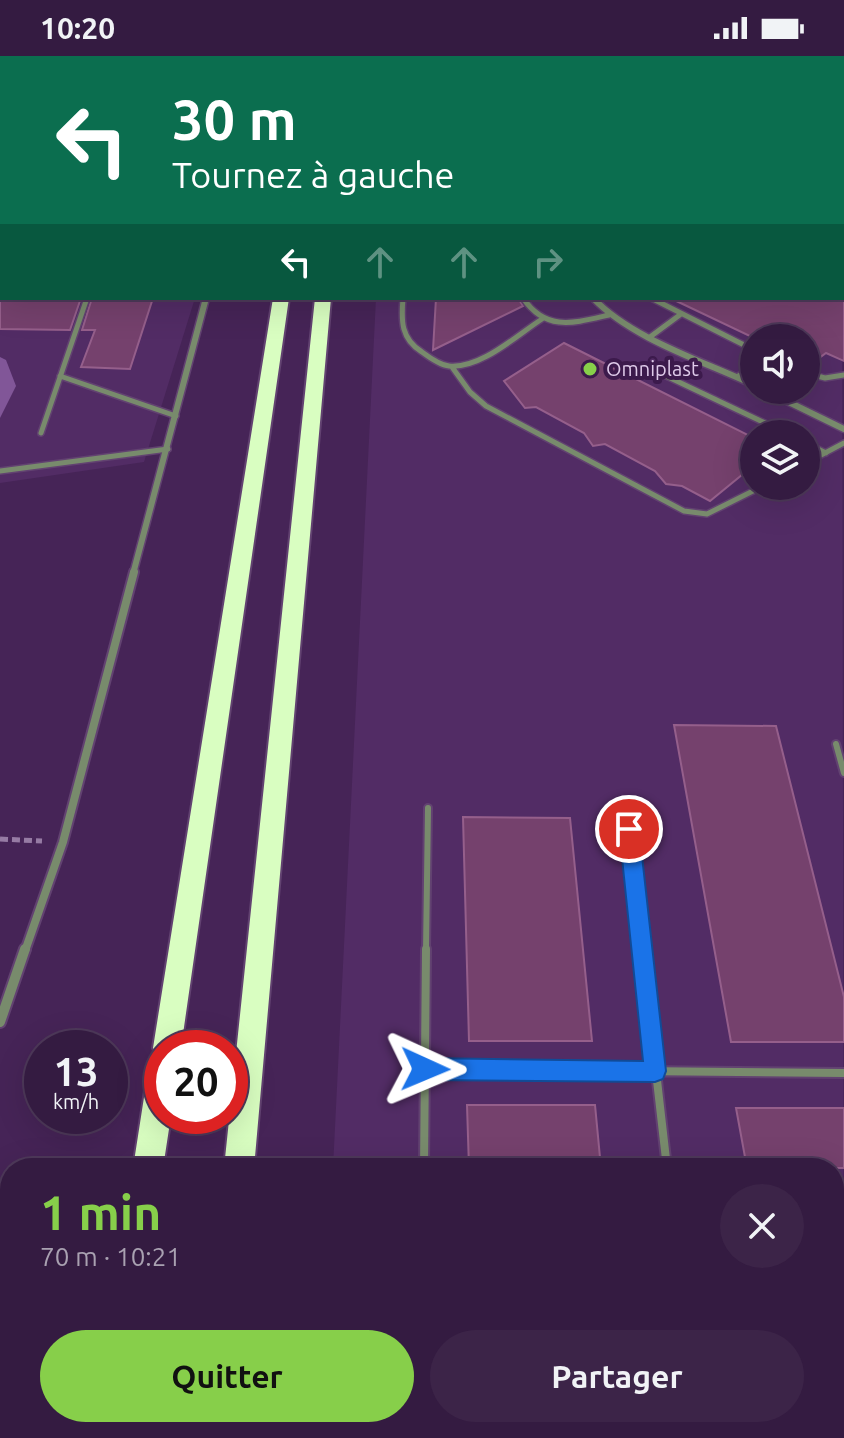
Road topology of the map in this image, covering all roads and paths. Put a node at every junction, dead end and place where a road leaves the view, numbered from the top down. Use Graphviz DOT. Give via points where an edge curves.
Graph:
graph roads {
  1 [pos="86,300"];
  2 [pos="205,300"];
  3 [pos="281,300"];
  4 [pos="323,300"];
  5 [pos="403,300"];
  6 [pos="525,300"];
  7 [pos="595,300"];
  8 [pos="655,300"];
  9 [pos="681,314"];
  10 [pos="609,315"];
  11 [pos="542,319"];
  12 [pos="650,337"];
  13 [pos="740,343"];
  14 [pos="645,366"];
  15 [pos="452,367"];
  16 [pos="740,375"];
  17 [pos="844,375"];
  18 [pos="60,376"];
  19 [pos="737,377"];
  20 [pos="820,377"];
  21 [pos="740,378"];
  22 [pos="793,404"];
  23 [pos="176,416"];
  24 [pos="759,420"];
  25 [pos="844,429"];
  26 [pos="41,433"];
  27 [pos="844,443"];
  28 [pos="168,449"];
  29 [pos="820,450"];
  30 [pos="826,453"];
  31 [pos="820,456"];
  32 [pos="0,471"];
  33 [pos="740,498"];
  34 [pos="836,744"];
  35 [pos="844,773"];
  36 [pos="428,808"];
  37 [pos="629,829"];
  38 [pos="0,839"];
  39 [pos="63,842"];
  40 [pos="0,1022"];
  41 [pos="170,1030"];
  42 [pos="425,1069"];
  43 [pos="655,1071"];
  44 [pos="844,1073"];
  45 [pos="153,1134"];
  46 [pos="150,1158"];
  47 [pos="240,1158"];
  48 [pos="424,1158"];
  49 [pos="666,1158"];
  1 -- 18 [label="lane"];
  2 -- 23 [label="street"];
  3 -- 41 [label="highway"];
  4 -- 47 [label="highway"];
  5 -- 15 [label="lane" via="401,323 408,343"];
  6 -- 11 [label="lane"];
  7 -- 10 [label="street"];
  8 -- 9 [label="lane"];
  9 -- 12 [label="lane"];
  9 -- 13 [label="lane"];
  10 -- 11 [label="lane" via="561,325"];
  10 -- 12 [label="street"];
  11 -- 15 [label="lane" via="472,362"];
  12 -- 19 [label="street"];
  14 -- 24 [label="lane"];
  15 -- 33 [label="lane" via="486,406 684,511 707,514"];
  16 -- 19 [label="lane"];
  17 -- 20 [label="lane"];
  18 -- 23 [label="lane"];
  18 -- 26 [label="lane"];
  19 -- 21 [label="street"];
  22 -- 25 [label="street"];
  23 -- 28 [label="street"];
  27 -- 30 [label="lane"];
  28 -- 32 [label="lane"];
  28 -- 39 [label="street"];
  29 -- 30 [label="lane"];
  30 -- 31 [label="lane"];
  34 -- 35 [label="lane"];
  36 -- 42 [label="lane"];
  37 -- 43 [label="lane"];
  38 -- 39 [label="path"];
  39 -- 40 [label="street"];
  42 -- 43 [label="lane"];
  42 -- 48 [label="lane"];
  43 -- 44 [label="lane"];
  43 -- 49 [label="lane"];
  45 -- 46 [label="highway"];
}
